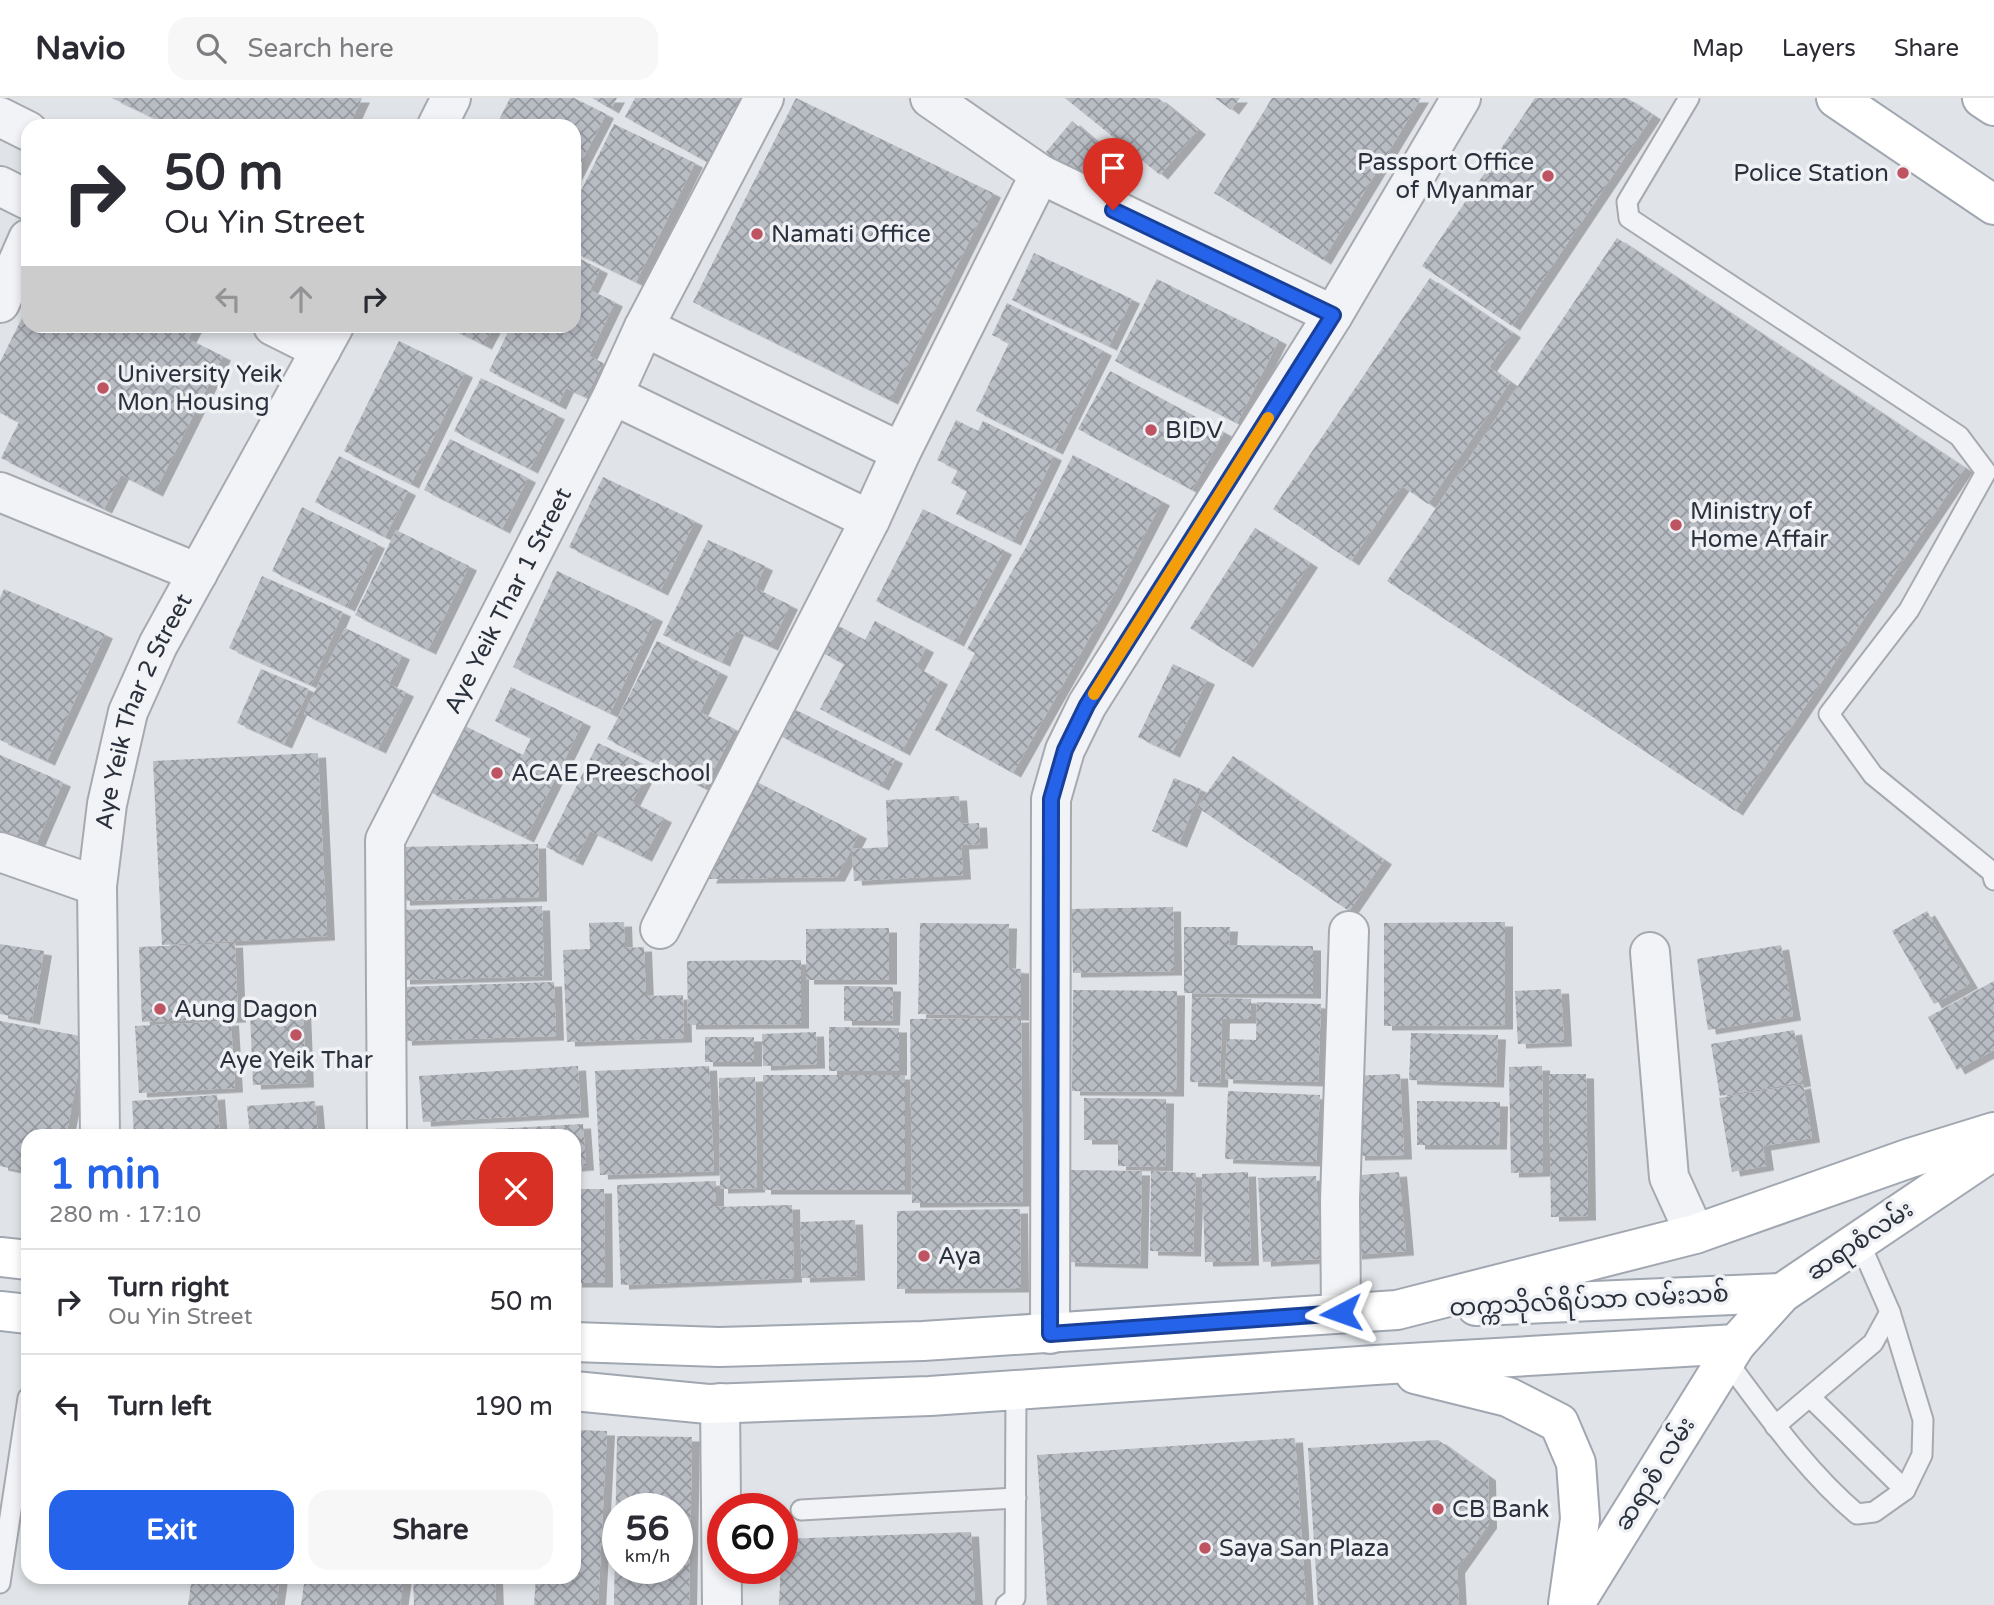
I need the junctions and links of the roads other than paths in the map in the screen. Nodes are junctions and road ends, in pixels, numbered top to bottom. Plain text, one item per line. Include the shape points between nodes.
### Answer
1 (451, 98) edge
2 (764, 98) edge
3 (930, 98) edge
4 (1461, 98) edge
5 (1689, 98) edge
6 (1836, 98) edge
7 (1982, 98) edge
8 (1994, 106) edge
9 (0, 117) edge
10 (440, 119) edge
11 (21, 128) edge
12 (1040, 174) junction
13 (0, 186) edge
14 (21, 196) edge
15 (1994, 205) edge
16 (21, 255) edge
17 (0, 303) edge
18 (1333, 315) junction
19 (644, 327) junction
20 (305, 333) edge
21 (328, 338) edge
22 (613, 395) junction
23 (901, 452) junction
24 (0, 492) edge
25 (870, 520) junction
26 (198, 573) junction
27 (0, 852) edge
28 (1994, 880) edge
29 (97, 886) junction
30 (660, 929) dead end
31 (1349, 931) dead end
32 (1650, 952) dead end
33 (100, 1129) edge
34 (387, 1129) edge
35 (1994, 1132) edge
36 (1994, 1150) edge
37 (1695, 1234) junction
38 (1859, 1241) junction
39 (0, 1257) edge
40 (21, 1259) edge
41 (1782, 1293) junction
42 (1397, 1310) junction
43 (0, 1311) edge
44 (1890, 1312) junction
45 (21, 1313) edge
46 (1341, 1313) junction
47 (1126, 1328) junction
48 (1050, 1334) junction
49 (581, 1342) edge
50 (719, 1348) junction
51 (1731, 1352) junction
52 (1376, 1365) junction
53 (1130, 1383) junction
54 (1016, 1391) junction
55 (581, 1392) edge
56 (1810, 1397) junction
57 (720, 1403) junction
58 (1776, 1426) junction
59 (21, 1444) edge
60 (1905, 1490) junction
61 (1016, 1498) junction
62 (801, 1510) dead end
63 (0, 1583) edge
64 (722, 1605) edge
65 (1006, 1605) edge
66 (1568, 1605) edge
67 (1574, 1605) edge

1 - 10 street
2 - 19 street, Aye Yeik Thar 1 Street
3 - 12 street
4 - 18 street
5 - 28 lane via 1627,202 1629,218 1959,436 1986,472 1909,610 1829,714 1873,775 1992,872
6 - 15 main road
7 - 8 main road
9 - 11 street
12 - 18 street
12 - 23 street
13 - 14 street
16 - 17 street
18 - 48 street via 1087,705 1065,750 1051,799
19 - 22 street, Aye Yeik Thar 1 Street
19 - 23 street
20 - 21 street
21 - 26 street, Aye Yeik Thar 2 Street
22 - 25 street
22 - 34 street, Aye Yeik Thar 1 Street via 385,840
23 - 25 street
24 - 26 street
25 - 30 street
26 - 29 street, Aye Yeik Thar 2 Street via 128,712 107,804
27 - 29 street
29 - 33 street, Aye Yeik Thar 2 Street
31 - 46 street
32 - 37 street via 1668,1177
35 - 37 main road
36 - 38 main road, ဆရာစံလမ်း
37 - 42 main road
38 - 41 main road, ဆရာစံလမ်း
38 - 44 lane
39 - 40 main road
41 - 42 main road, တက္ကသိုလ်ရိပ်သာ လမ်းသစ်
41 - 51 main road, ဆရာစံလမ်း
42 - 46 main road
43 - 45 main road
44 - 56 lane via 1873,1343
44 - 60 lane via 1923,1420 1922,1455
46 - 47 main road
47 - 48 main road
47 - 53 main road
48 - 50 main road
49 - 50 main road
50 - 57 main road
51 - 52 main road
51 - 58 lane
51 - 67 main road, ဆရာစံ လမ်း
52 - 53 main road
52 - 66 main road via 1508,1396 1559,1423 1576,1463 1580,1519
53 - 54 main road
54 - 57 main road
54 - 61 lane
55 - 57 main road
56 - 58 lane
56 - 60 lane
57 - 64 street
58 - 60 lane via 1857,1514 1874,1512
59 - 63 lane
61 - 62 lane
61 - 65 lane via 1015,1598

